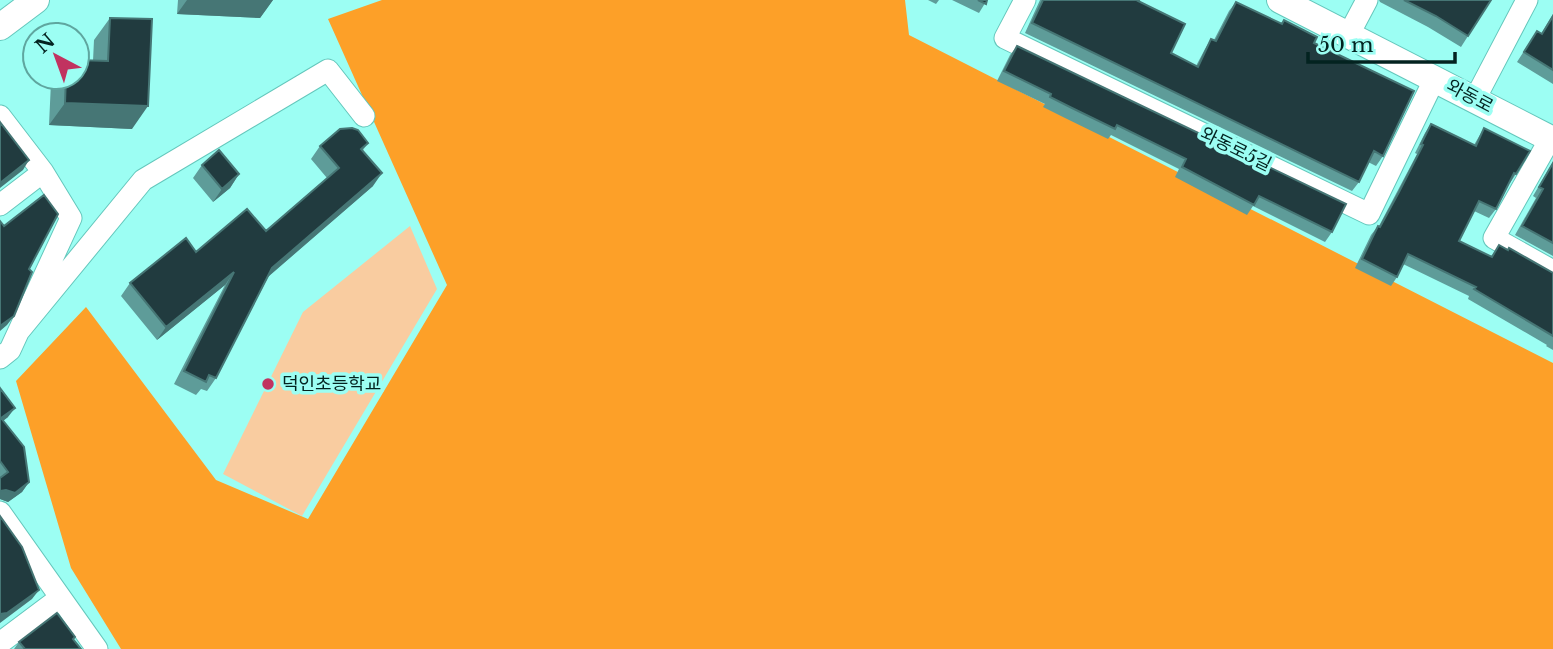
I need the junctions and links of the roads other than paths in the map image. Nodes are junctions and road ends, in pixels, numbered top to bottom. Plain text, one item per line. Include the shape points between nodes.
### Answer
1 (36, 0) edge
2 (1025, 0) edge
3 (1280, 0) edge
4 (1367, 0) edge
5 (1527, 0) edge
6 (0, 27) edge
7 (1349, 34) junction
8 (1435, 78) junction
9 (1475, 99) junction
10 (0, 116) edge
11 (364, 116) dead end
12 (1552, 139) edge
13 (43, 172) junction
14 (0, 205) edge
15 (1553, 271) edge
16 (19, 331) junction
17 (0, 358) edge
18 (0, 512) edge
19 (60, 598) junction
20 (0, 643) edge
21 (97, 649) edge

1 - 6 main road
2 - 8 street, 와동로5길 via 1005,38 1369,214
3 - 7 main road, 와동로
4 - 7 street
5 - 9 street
7 - 8 main road, 와동로
8 - 9 main road, 와동로
9 - 12 main road, 와동로
10 - 13 street
11 - 16 street via 328,70 143,180
12 - 15 street via 1494,238
13 - 14 street
13 - 16 street via 71,218
16 - 17 street
18 - 19 street
19 - 20 street
19 - 21 street

